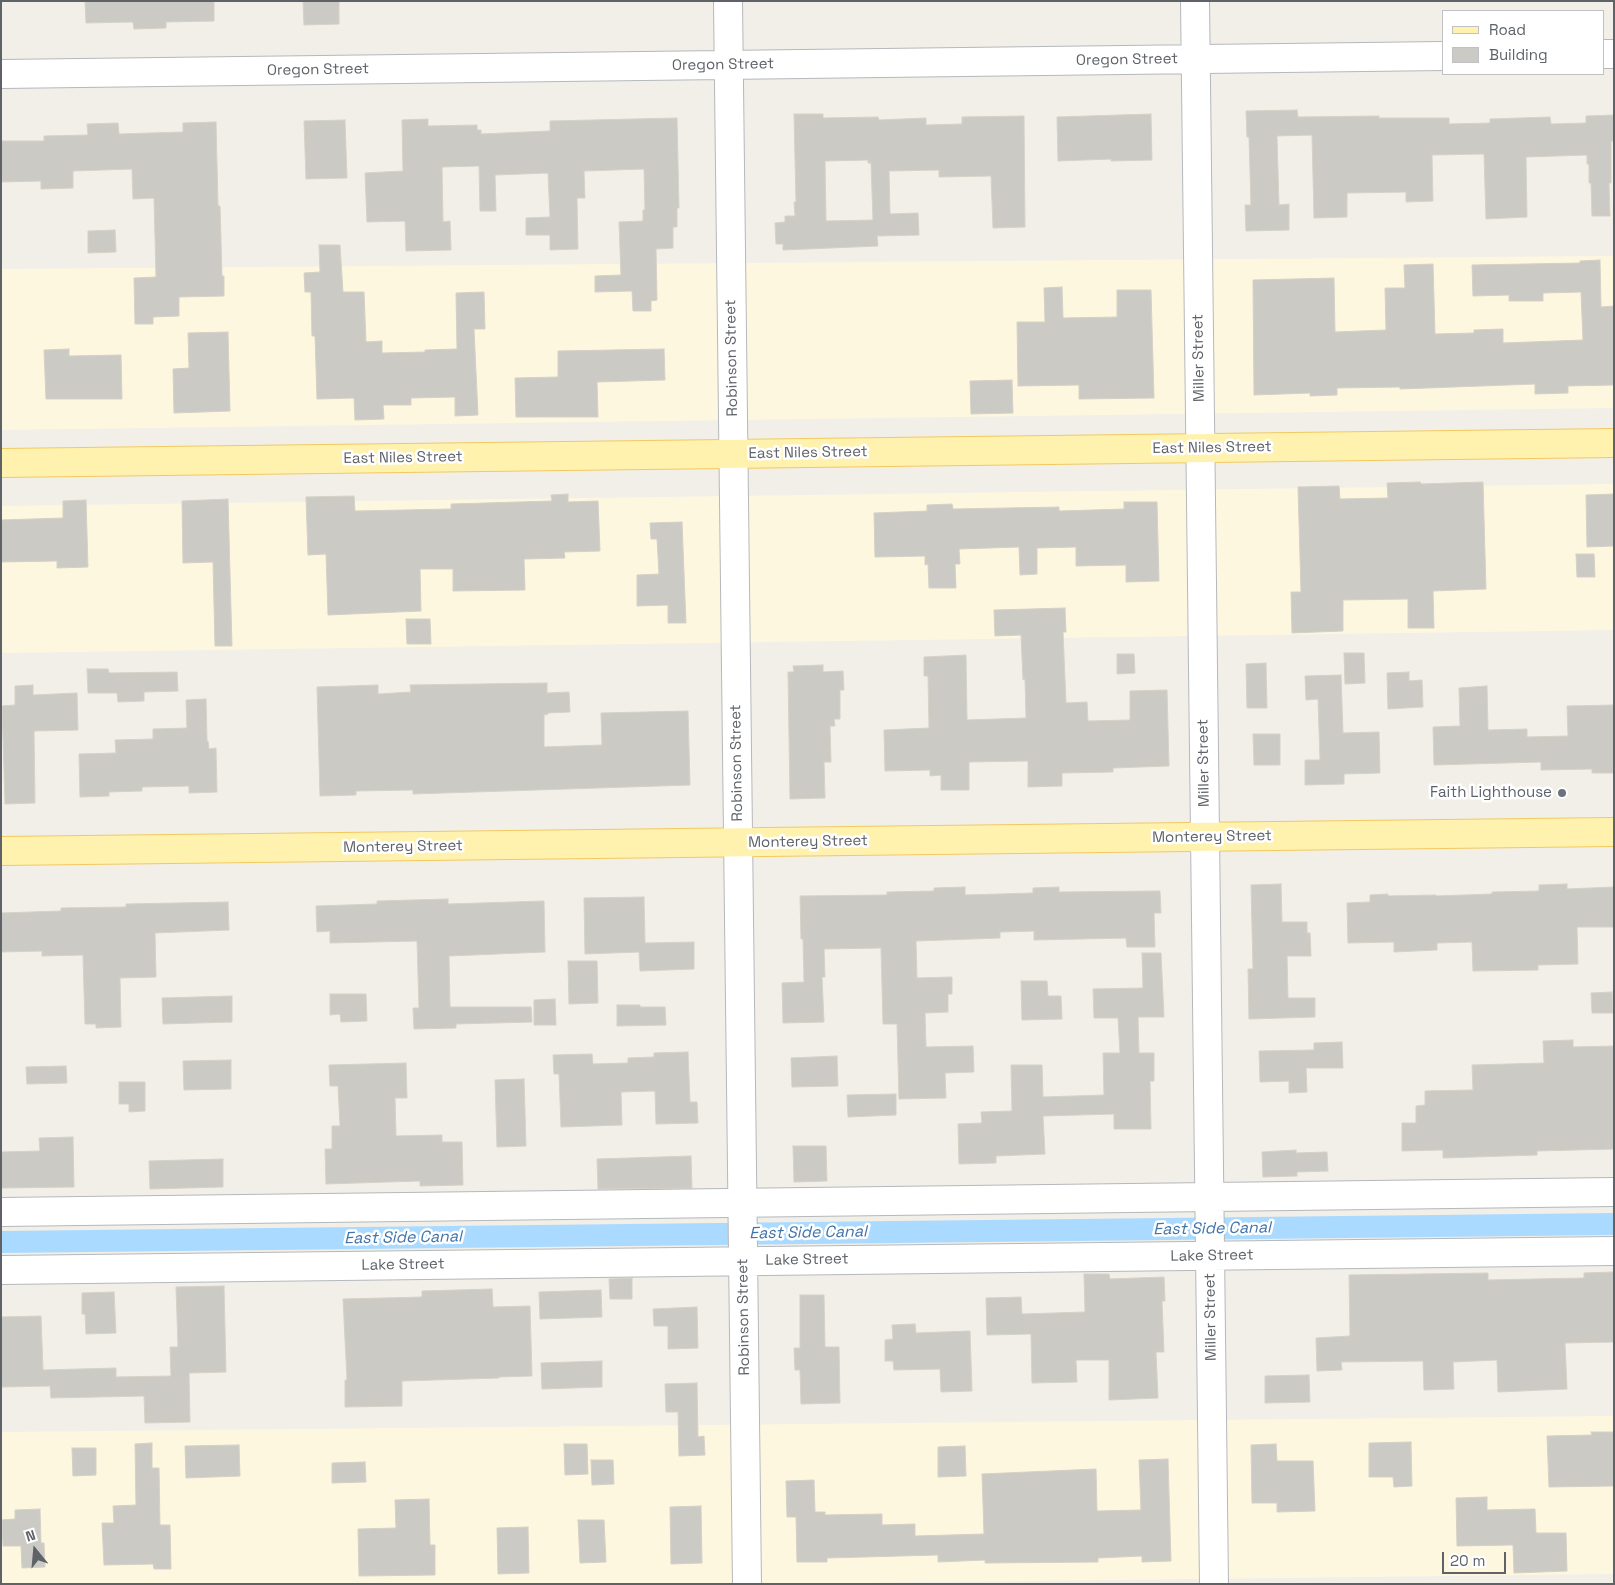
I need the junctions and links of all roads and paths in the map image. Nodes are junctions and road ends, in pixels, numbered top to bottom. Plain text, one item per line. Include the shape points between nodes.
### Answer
1 (728, 1) edge
2 (1195, 1) edge
3 (1442, 56) edge
4 (1196, 59) junction
5 (729, 65) junction
6 (1, 74) edge
7 (1614, 443) edge
8 (1200, 448) junction
9 (734, 454) junction
10 (1, 463) edge
11 (1614, 832) edge
12 (1205, 837) junction
13 (738, 843) junction
14 (1, 851) edge
15 (1614, 1192) edge
16 (1209, 1197) junction
17 (742, 1203) junction
18 (1, 1212) edge
19 (1614, 1251) edge
20 (1210, 1256) junction
21 (743, 1261) junction
22 (1, 1270) edge
23 (747, 1584) edge
24 (1214, 1584) edge

1 - 5 street, Robinson Street
2 - 4 street, Miller Street
3 - 4 street, Oregon Street
4 - 5 street, Oregon Street
4 - 8 street, Miller Street
5 - 6 street, Oregon Street
5 - 9 street, Robinson Street
7 - 8 main road, East Niles Street
8 - 9 main road, East Niles Street
8 - 12 street, Miller Street
9 - 10 main road, East Niles Street
9 - 13 street, Robinson Street
11 - 12 main road, Monterey Street
12 - 13 main road, Monterey Street
12 - 16 street, Miller Street
13 - 14 main road, Monterey Street
13 - 17 street, Robinson Street
15 - 16 street
16 - 17 street
16 - 20 street, Miller Street
17 - 18 street
17 - 21 street, Robinson Street
19 - 20 street, Lake Street
20 - 21 street, Lake Street
20 - 24 street, Miller Street
21 - 22 street, Lake Street
21 - 23 street, Robinson Street

